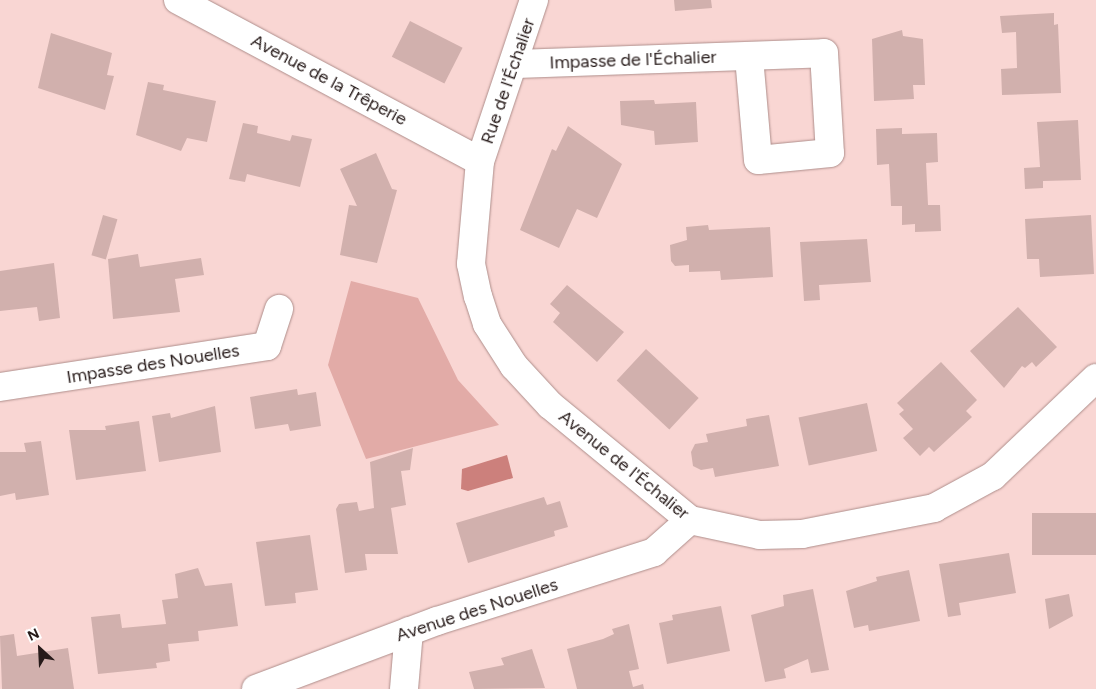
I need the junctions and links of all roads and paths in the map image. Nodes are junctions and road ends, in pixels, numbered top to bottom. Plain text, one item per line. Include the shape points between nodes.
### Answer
1 (178, 0) edge
2 (534, 0) edge
3 (749, 57) junction
4 (516, 64) junction
5 (480, 161) junction
6 (279, 308) dead end
7 (1096, 378) edge
8 (0, 387) edge
9 (690, 520) junction
10 (409, 631) junction
11 (256, 689) edge
12 (404, 689) edge

1 - 5 street, Avenue de la Trêperie
2 - 4 street, Rue de l'Échalier
3 - 3 street, Impasse de l'Échalier via 758,160 830,153 824,53
3 - 4 street, Impasse de l'Échalier
4 - 5 street, Rue de l'Échalier
5 - 9 street, Avenue de l'Échalier via 471,264 487,324 514,366 550,405
6 - 8 street, Impasse des Nouelles via 267,346
7 - 9 street, Avenue de l'Échalier via 993,476 934,508 802,534 760,534
9 - 10 street, Avenue des Nouelles via 654,552
10 - 11 street, Avenue des Nouelles
10 - 12 street

